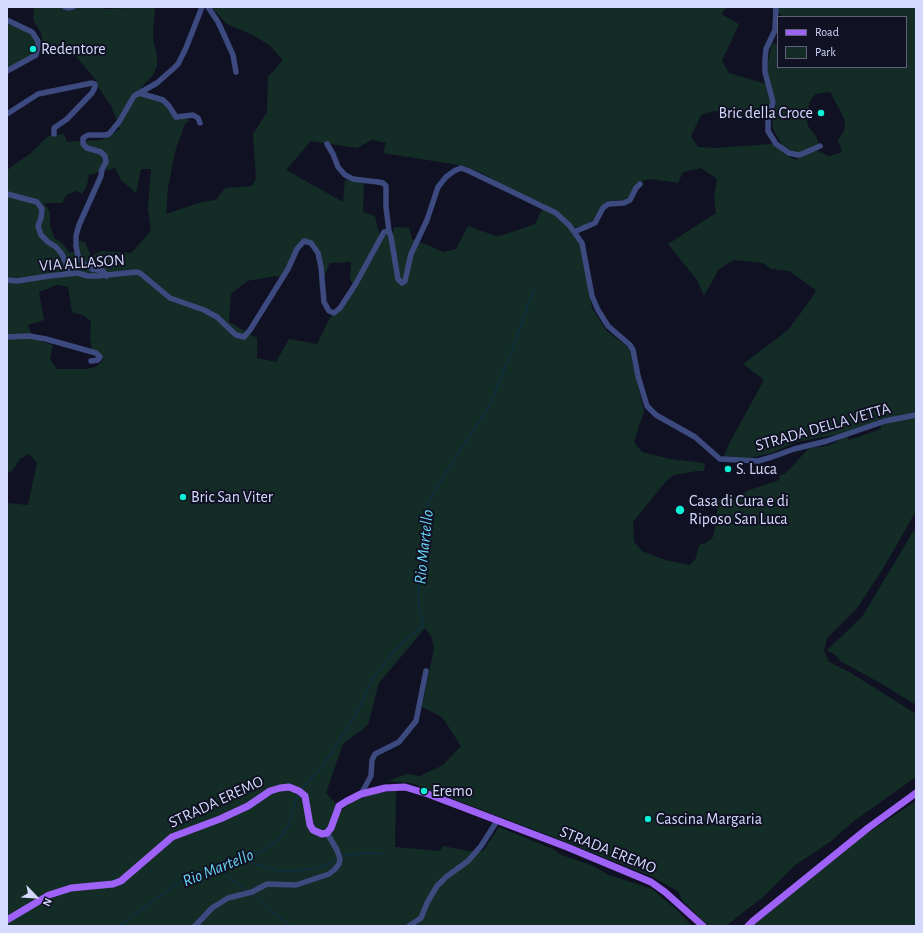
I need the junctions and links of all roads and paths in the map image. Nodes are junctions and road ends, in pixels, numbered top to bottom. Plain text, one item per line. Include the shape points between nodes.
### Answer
1 (65, 7) edge
2 (73, 7) edge
3 (202, 7) edge
4 (208, 7) edge
5 (776, 7) edge
6 (7, 20) edge
7 (7, 71) edge
8 (236, 72) dead end
9 (139, 93) junction
10 (7, 114) edge
11 (200, 124) dead end
12 (54, 134) dead end
13 (327, 144) dead end
14 (820, 146) dead end
15 (640, 184) dead end
16 (7, 194) edge
17 (389, 231) junction
18 (574, 232) junction
19 (68, 274) junction
20 (107, 276) junction
21 (7, 280) edge
22 (7, 337) edge
23 (91, 361) dead end
24 (916, 415) edge
25 (426, 671) dead end
26 (916, 793) edge
27 (361, 794) junction
28 (497, 821) junction
29 (327, 833) junction
30 (7, 920) edge
31 (751, 923) edge
32 (700, 925) edge
33 (195, 926) edge
34 (409, 926) edge
35 (743, 926) edge

1 - 2 street
3 - 9 street via 178,64 157,83
4 - 8 street via 228,43
5 - 14 street via 774,30 764,60 773,102 768,131 776,144 789,153 798,155
6 - 7 street via 32,32 38,46 36,55
9 - 11 street via 163,100 176,117 193,115 198,118
9 - 20 street via 134,96 109,134 88,134 83,138 83,144 87,148 101,152 106,162 79,225 76,246 83,263 92,270 103,271
10 - 12 street via 38,94 95,84 92,93 67,119 54,128
13 - 17 street, STRADA DELLA VETTA via 345,176 383,183 386,186
15 - 18 street via 630,200 608,204 595,223
16 - 19 street via 37,202 42,209 38,226 40,236 62,254
17 - 18 street, STRADA DELLA VETTA via 397,277 402,283 405,282 411,254 427,220 438,187 446,177 461,168 556,213
17 - 20 street, VIA ALLASON via 384,232 355,286 334,313 329,311 324,302 318,253 311,243 304,241 244,337 236,335 217,317 204,310 170,298 140,273
18 - 24 street, STRADA DELLA VETTA via 583,245 595,304 608,326 633,350 647,406 656,415 695,436 720,460 758,461 794,449 827,442 885,421
19 - 20 street, VIA ALLASON
19 - 21 street, VIA ALLASON via 18,281
22 - 23 street via 17,335 46,339 100,356 98,360
25 - 27 street via 416,721 399,742 375,754 371,776
26 - 31 main road via 868,828
27 - 28 main road, STRADA EREMO via 385,788 405,787
27 - 29 main road, STRADA EREMO via 339,806
28 - 32 main road, STRADA EREMO via 650,882 666,892
28 - 34 street via 468,861 437,886 421,918
29 - 30 main road, STRADA EREMO via 318,833 310,825 305,796 289,787 280,788 220,819 172,837 121,881 71,888 49,895
29 - 33 street via 340,859 335,870 296,885 266,884 252,892 228,898 212,908
31 - 35 main road

